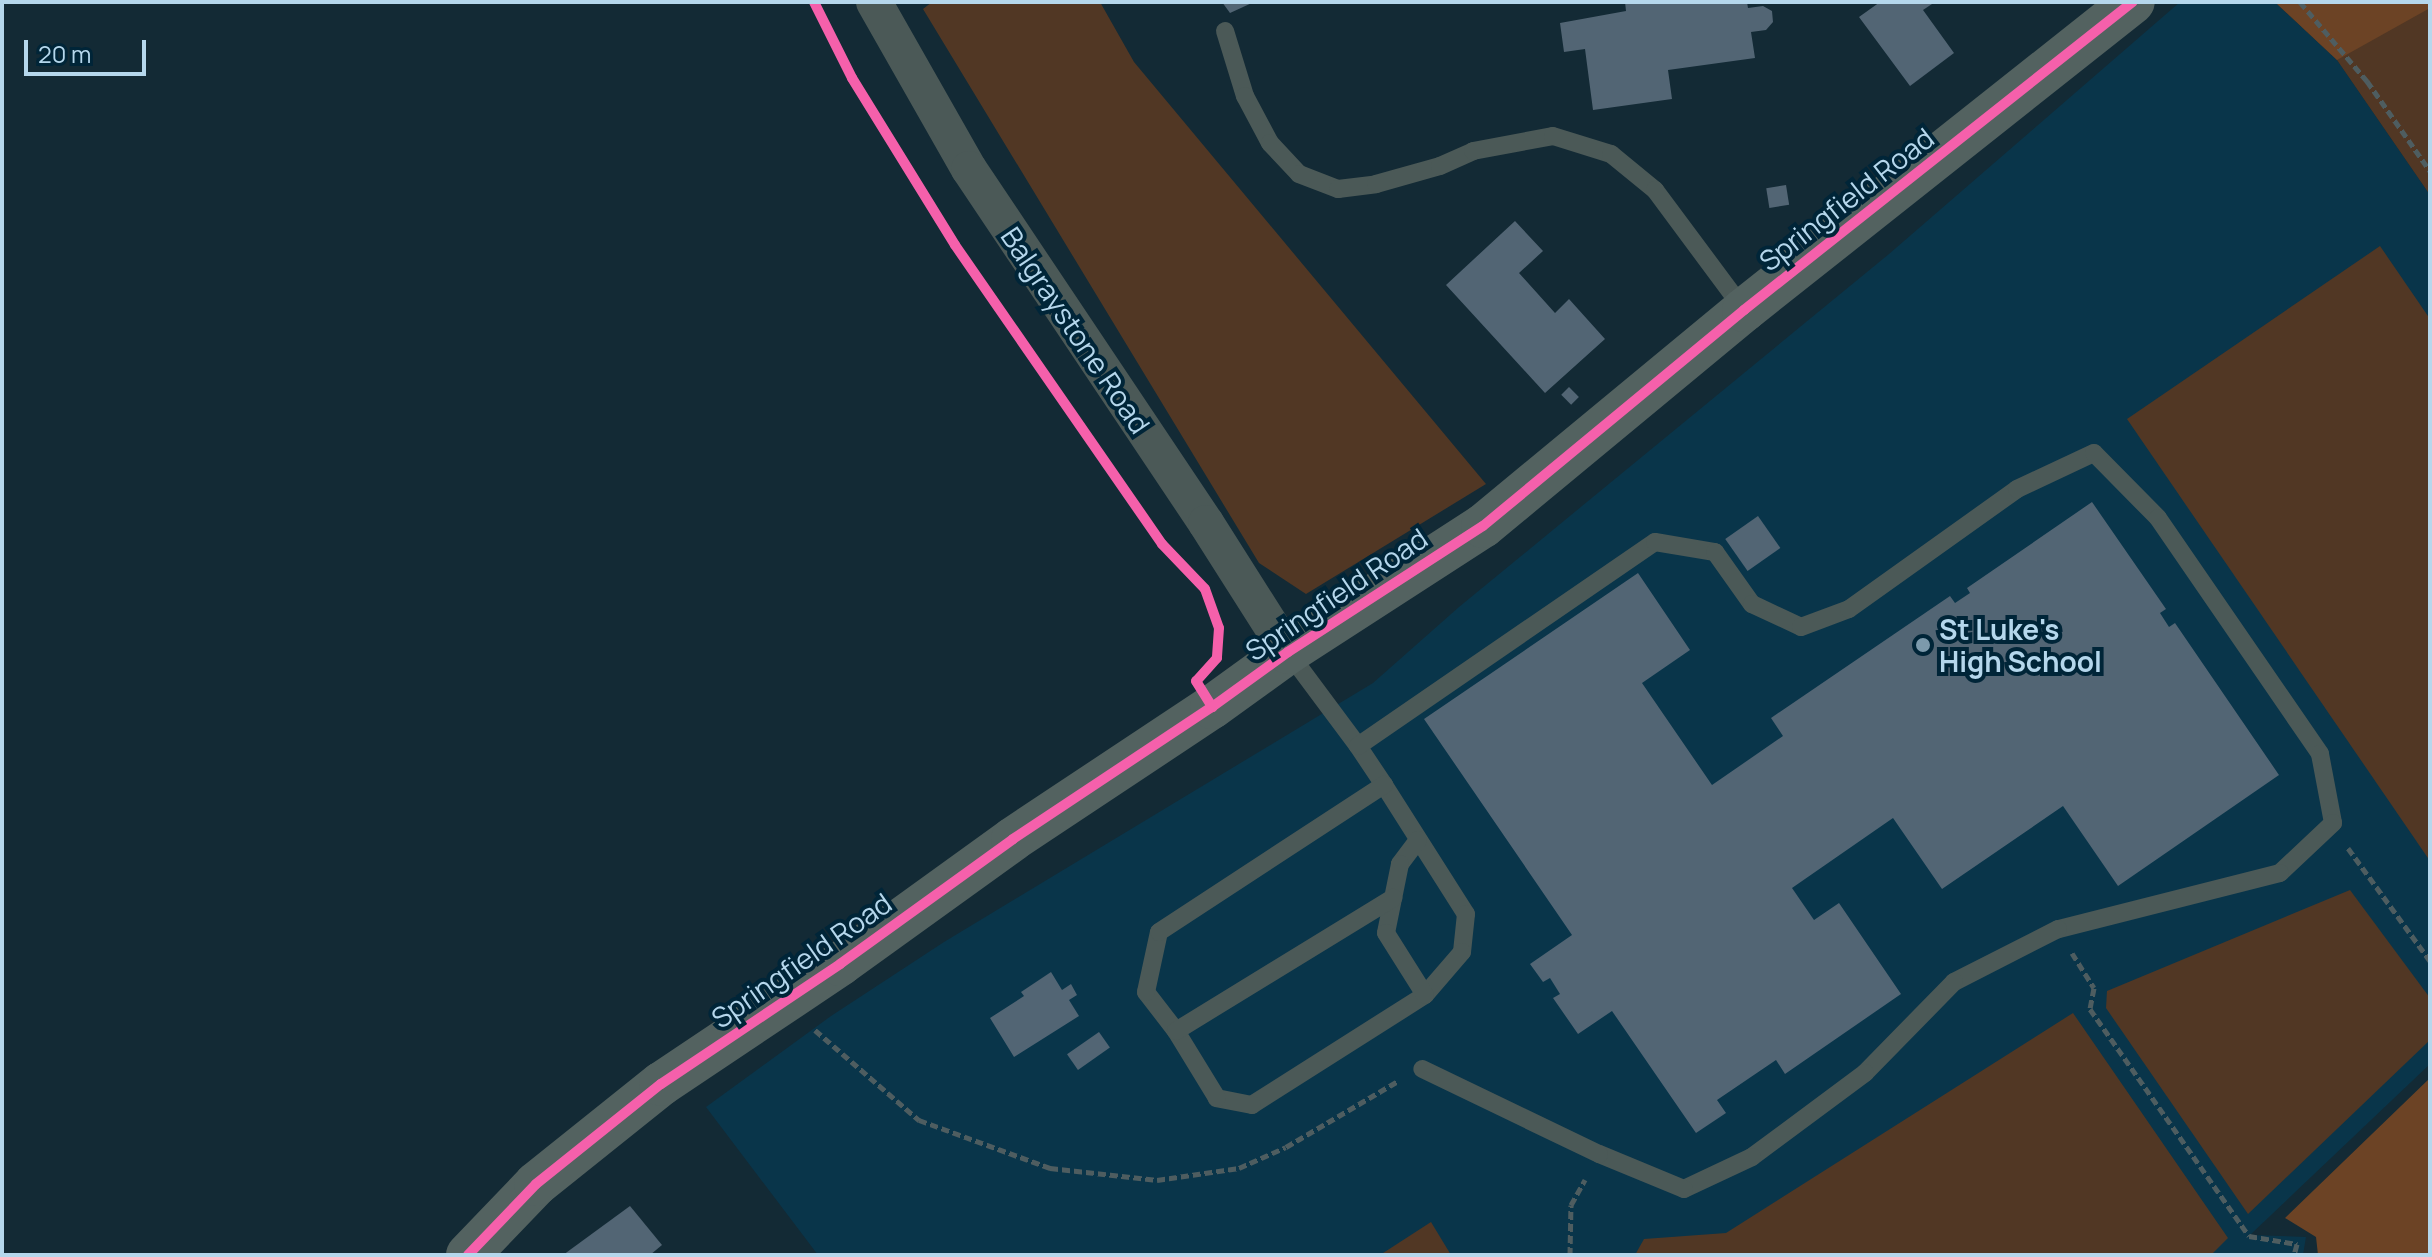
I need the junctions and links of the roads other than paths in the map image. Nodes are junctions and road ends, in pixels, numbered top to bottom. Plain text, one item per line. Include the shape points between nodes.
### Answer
1 (874, 2) edge
2 (2133, 2) edge
3 (1225, 31) dead end
4 (1744, 310) junction
5 (1288, 652) junction
6 (1358, 746) junction
7 (1384, 785) junction
8 (1418, 840) junction
9 (1393, 898) junction
10 (1425, 995) junction
11 (1176, 1031) junction
12 (1422, 1069) road end
13 (468, 1255) edge

1 - 5 street, Balgraystone Road via 969,169
2 - 4 street, Springfield Road
3 - 4 lane via 1245,96 1270,143 1299,174 1338,189 1376,184 1473,151 1553,136 1611,154 1655,190
4 - 5 street, Springfield Road via 1483,526
5 - 6 lane
5 - 13 street, Springfield Road via 661,1084 536,1184
6 - 7 lane
6 - 12 lane via 1655,542 1715,552 1752,604 1801,627 1849,609 2017,489 2094,453 2158,518 2320,754 2333,823 2280,873 2058,929 1954,982 1865,1073 1752,1157 1684,1189
7 - 8 lane
7 - 11 lane via 1159,932 1146,992
8 - 9 lane via 1400,864
8 - 10 lane via 1466,914 1462,952
9 - 10 lane via 1386,933
9 - 11 lane
10 - 11 lane via 1252,1105 1217,1098

